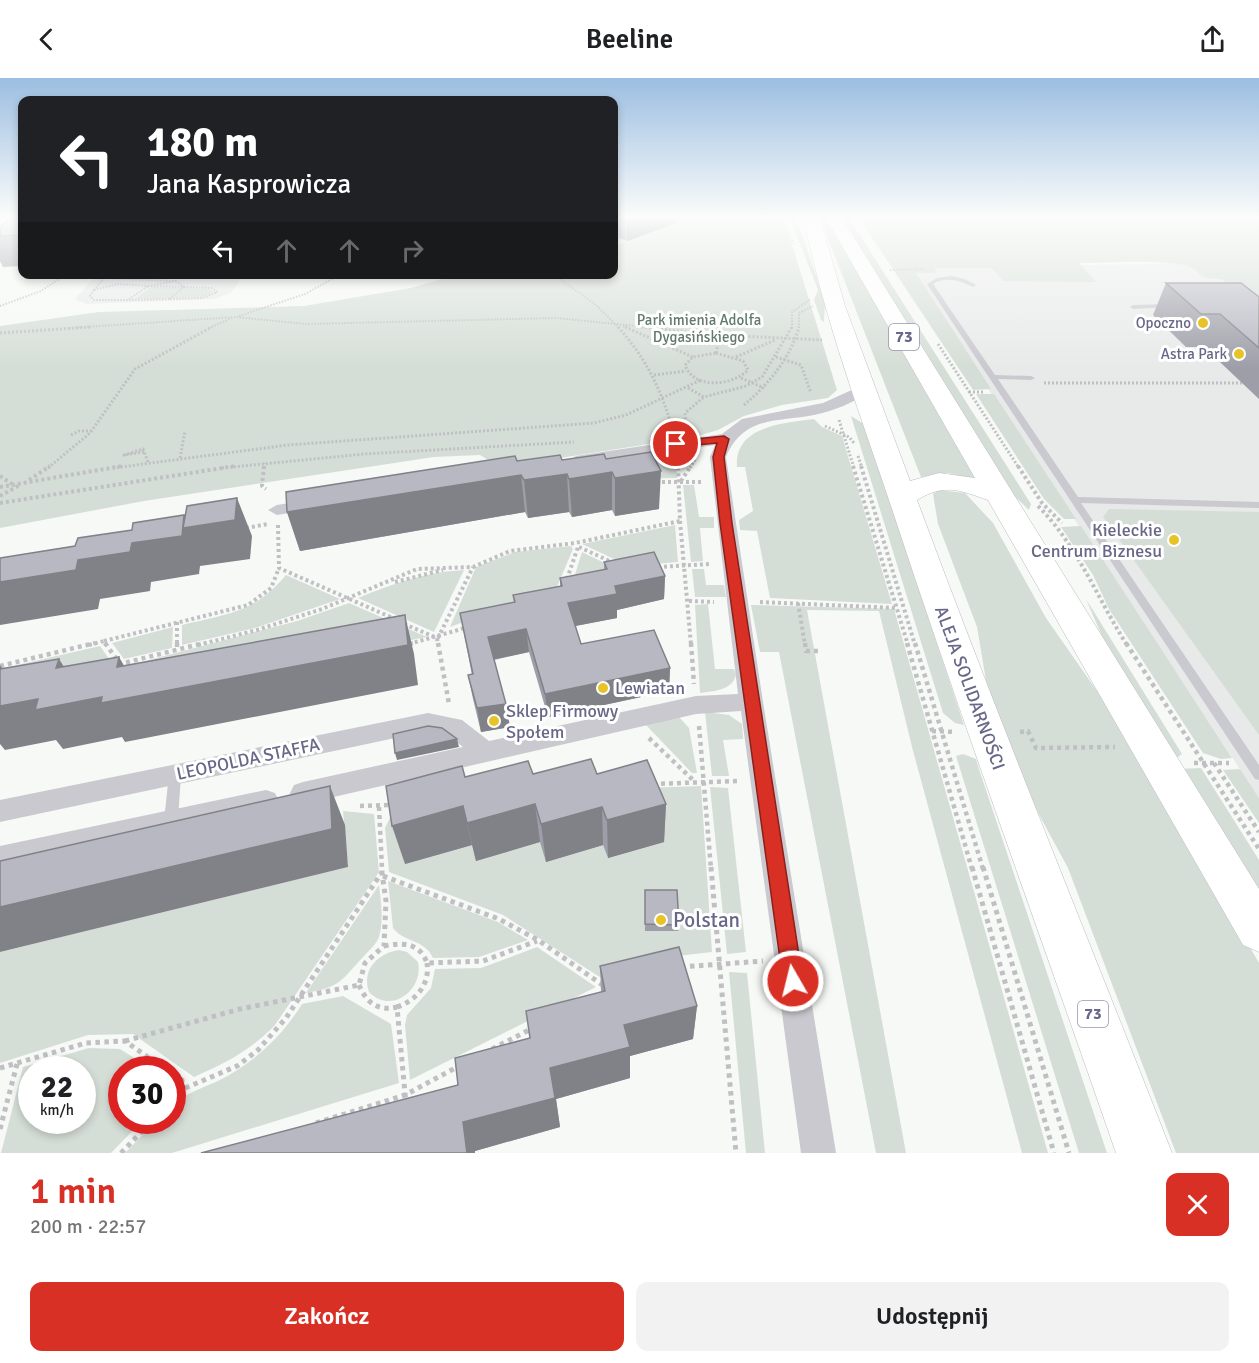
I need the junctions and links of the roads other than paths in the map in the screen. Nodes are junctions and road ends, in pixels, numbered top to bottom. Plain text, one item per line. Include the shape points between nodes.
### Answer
1 (825, 268) edge
2 (864, 268) edge
3 (973, 285) dead end
4 (1176, 306) edge
5 (1133, 307) dead end
6 (992, 377) junction
7 (1032, 378) dead end
8 (865, 389) junction
9 (819, 410) junction
10 (877, 421) junction
11 (724, 439) junction
12 (555, 464) edge
13 (999, 495) junction
14 (903, 497) junction
15 (334, 500) edge
16 (1075, 500) junction
17 (1259, 505) edge
18 (277, 510) dead end
19 (751, 702) junction
20 (486, 753) junction
21 (175, 774) junction
22 (1259, 775) edge
23 (0, 811) edge
24 (171, 822) junction
25 (0, 858) edge
26 (1259, 930) edge
27 (818, 1153) edge
28 (1144, 1153) edge

1 - 8 main road, ALEJA SOLIDARNOŚCI / 73
2 - 13 main road, 73
3 - 6 lane via 939,278 930,284
4 - 5 lane
6 - 7 lane
6 - 16 lane
8 - 9 street
8 - 10 main road, ALEJA SOLIDARNOŚCI / 73
9 - 10 street via 854,413
9 - 11 street via 758,419
10 - 14 main road, ALEJA SOLIDARNOŚCI / 73
11 - 12 street
11 - 19 street via 718,457
13 - 14 main road via 945,479 924,483
13 - 26 main road, 73
14 - 28 main road, ALEJA SOLIDARNOŚCI / 73 via 964,732 1042,876
15 - 18 street
16 - 17 lane
16 - 22 lane
19 - 20 street via 696,705
19 - 27 street
20 - 21 street, LEOPOLDA STAFFA via 445,721 428,722
20 - 24 street
21 - 23 street, LEOPOLDA STAFFA
21 - 24 lane
24 - 25 street

